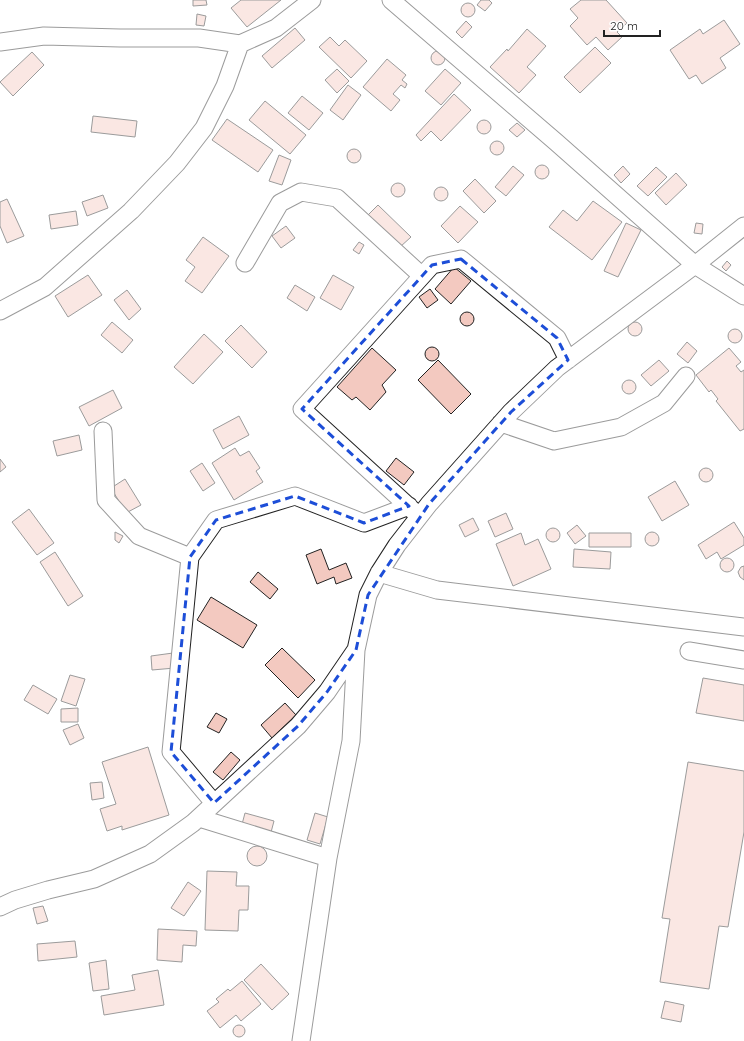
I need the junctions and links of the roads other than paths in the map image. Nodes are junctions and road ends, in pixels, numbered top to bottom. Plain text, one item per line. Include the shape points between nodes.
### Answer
1 (312, 0) edge
2 (391, 0) edge
3 (0, 42) edge
4 (240, 44) junction
5 (744, 226) edge
6 (245, 263) dead end
7 (695, 265) junction
8 (422, 276) junction
9 (744, 296) edge
10 (0, 312) edge
11 (568, 360) junction
12 (686, 376) dead end
13 (500, 423) junction
14 (103, 431) dead end
15 (414, 511) junction
16 (190, 557) junction
17 (379, 573) junction
18 (744, 627) edge
19 (356, 650) junction
20 (689, 651) dead end
21 (744, 660) edge
22 (214, 803) junction
23 (199, 818) junction
24 (328, 858) junction
25 (0, 906) edge
26 (301, 1041) edge

1 - 4 street via 276,28
2 - 7 street
3 - 4 street via 44,36 199,38
4 - 10 street via 225,86 204,128 177,163 131,211 45,287
5 - 7 street
6 - 8 street via 280,203 301,192 337,198
7 - 9 street
7 - 11 street
8 - 11 street via 432,264 461,259 557,338
8 - 15 street via 302,409
11 - 13 street
12 - 13 street via 664,403 621,427 554,441
13 - 15 street
14 - 16 street via 106,500 139,536
15 - 16 street via 364,523 295,496 216,520
15 - 17 street
16 - 22 street via 171,752
17 - 18 street via 437,590
17 - 19 street via 368,595
19 - 22 street via 327,692 298,726
19 - 24 street via 351,741
20 - 21 street
22 - 23 street
23 - 24 street
23 - 25 street via 150,854 94,879 48,890
24 - 26 street

